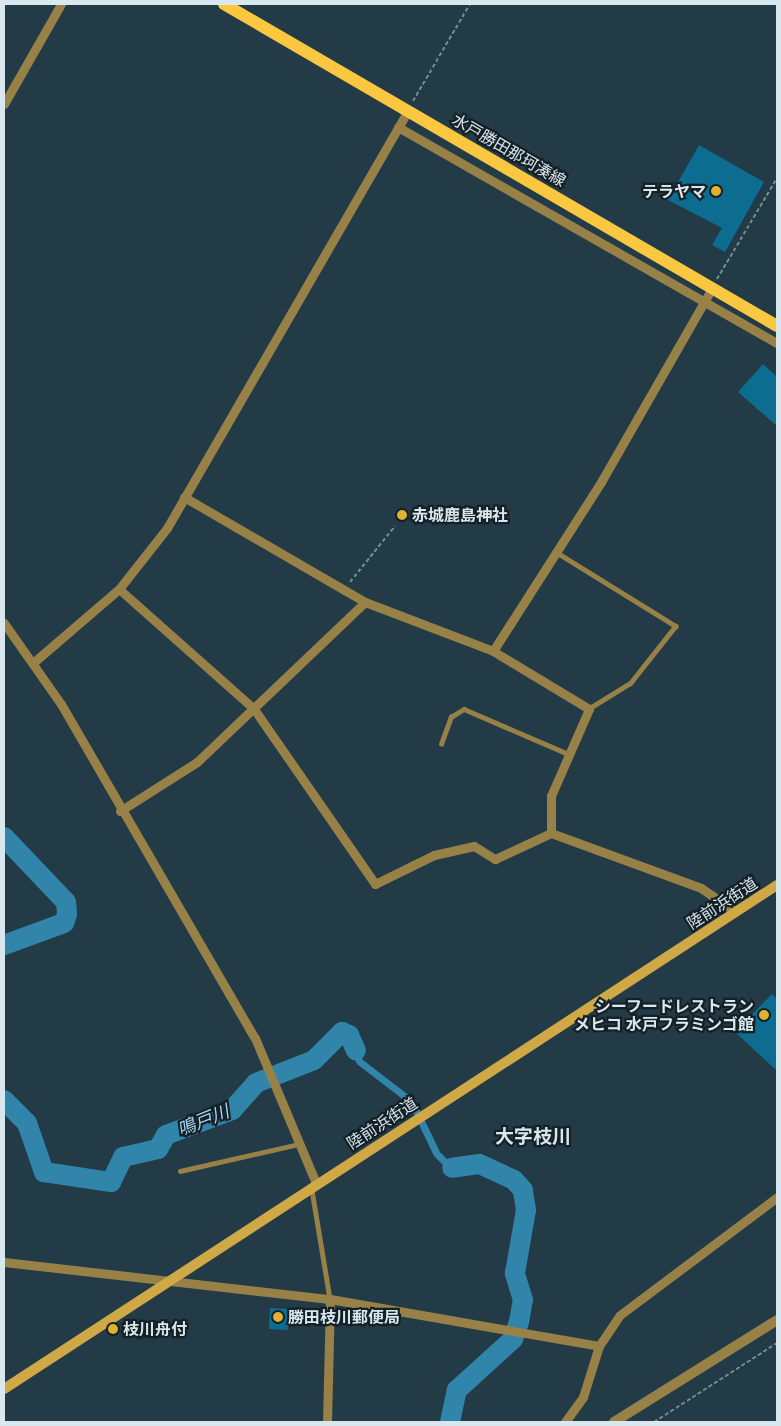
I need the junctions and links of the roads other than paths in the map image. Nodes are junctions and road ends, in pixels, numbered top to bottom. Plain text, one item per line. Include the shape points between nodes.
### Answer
1 (61, 4) edge
2 (224, 4) edge
3 (4, 104) edge
4 (408, 110) junction
5 (398, 127) junction
6 (712, 288) junction
7 (705, 303) junction
8 (777, 326) edge
9 (777, 343) edge
10 (184, 496) junction
11 (556, 552) junction
12 (119, 589) junction
13 (365, 602) junction
14 (4, 623) edge
15 (493, 651) junction
16 (34, 662) junction
17 (254, 709) junction
18 (589, 709) junction
19 (441, 744) dead end
20 (566, 753) junction
21 (120, 811) junction
22 (550, 833) junction
23 (777, 885) edge
24 (736, 912) junction
25 (300, 1144) junction
26 (180, 1170) dead end
27 (314, 1185) junction
28 (777, 1197) edge
29 (4, 1262) edge
30 (170, 1279) junction
31 (330, 1299) junction
32 (777, 1320) edge
33 (600, 1346) junction
34 (4, 1389) edge
35 (327, 1422) edge
36 (565, 1422) edge
37 (614, 1422) edge

1 - 3 street
2 - 4 main road, 水戸勝田那珂湊線
4 - 5 street
4 - 6 main road, 水戸勝田那珂湊線
5 - 7 street
5 - 10 street
6 - 7 street
6 - 8 main road, 水戸勝田那珂湊線
7 - 9 street
7 - 11 street
10 - 12 street via 149,554
10 - 13 street
11 - 15 street
11 - 18 lane via 676,626 631,683
12 - 16 street
12 - 17 street
13 - 15 street
13 - 17 street
14 - 16 street
15 - 18 street
16 - 21 street
17 - 21 street via 200,754 197,762
17 - 22 street via 375,884 434,855 474,846 495,859
18 - 20 street
19 - 20 lane via 451,717 464,709
20 - 22 street via 550,796
21 - 25 street via 223,981 273,1078
22 - 24 street via 700,888
23 - 24 main road, 陸前浜街道
24 - 27 main road, 陸前浜街道
25 - 26 lane
25 - 27 street
27 - 30 main road, 陸前浜街道
27 - 31 lane
28 - 33 street via 620,1315
29 - 30 street
30 - 31 street
30 - 34 main road, 陸前浜街道
31 - 33 street
31 - 35 street
32 - 37 street
33 - 36 street via 586,1390

